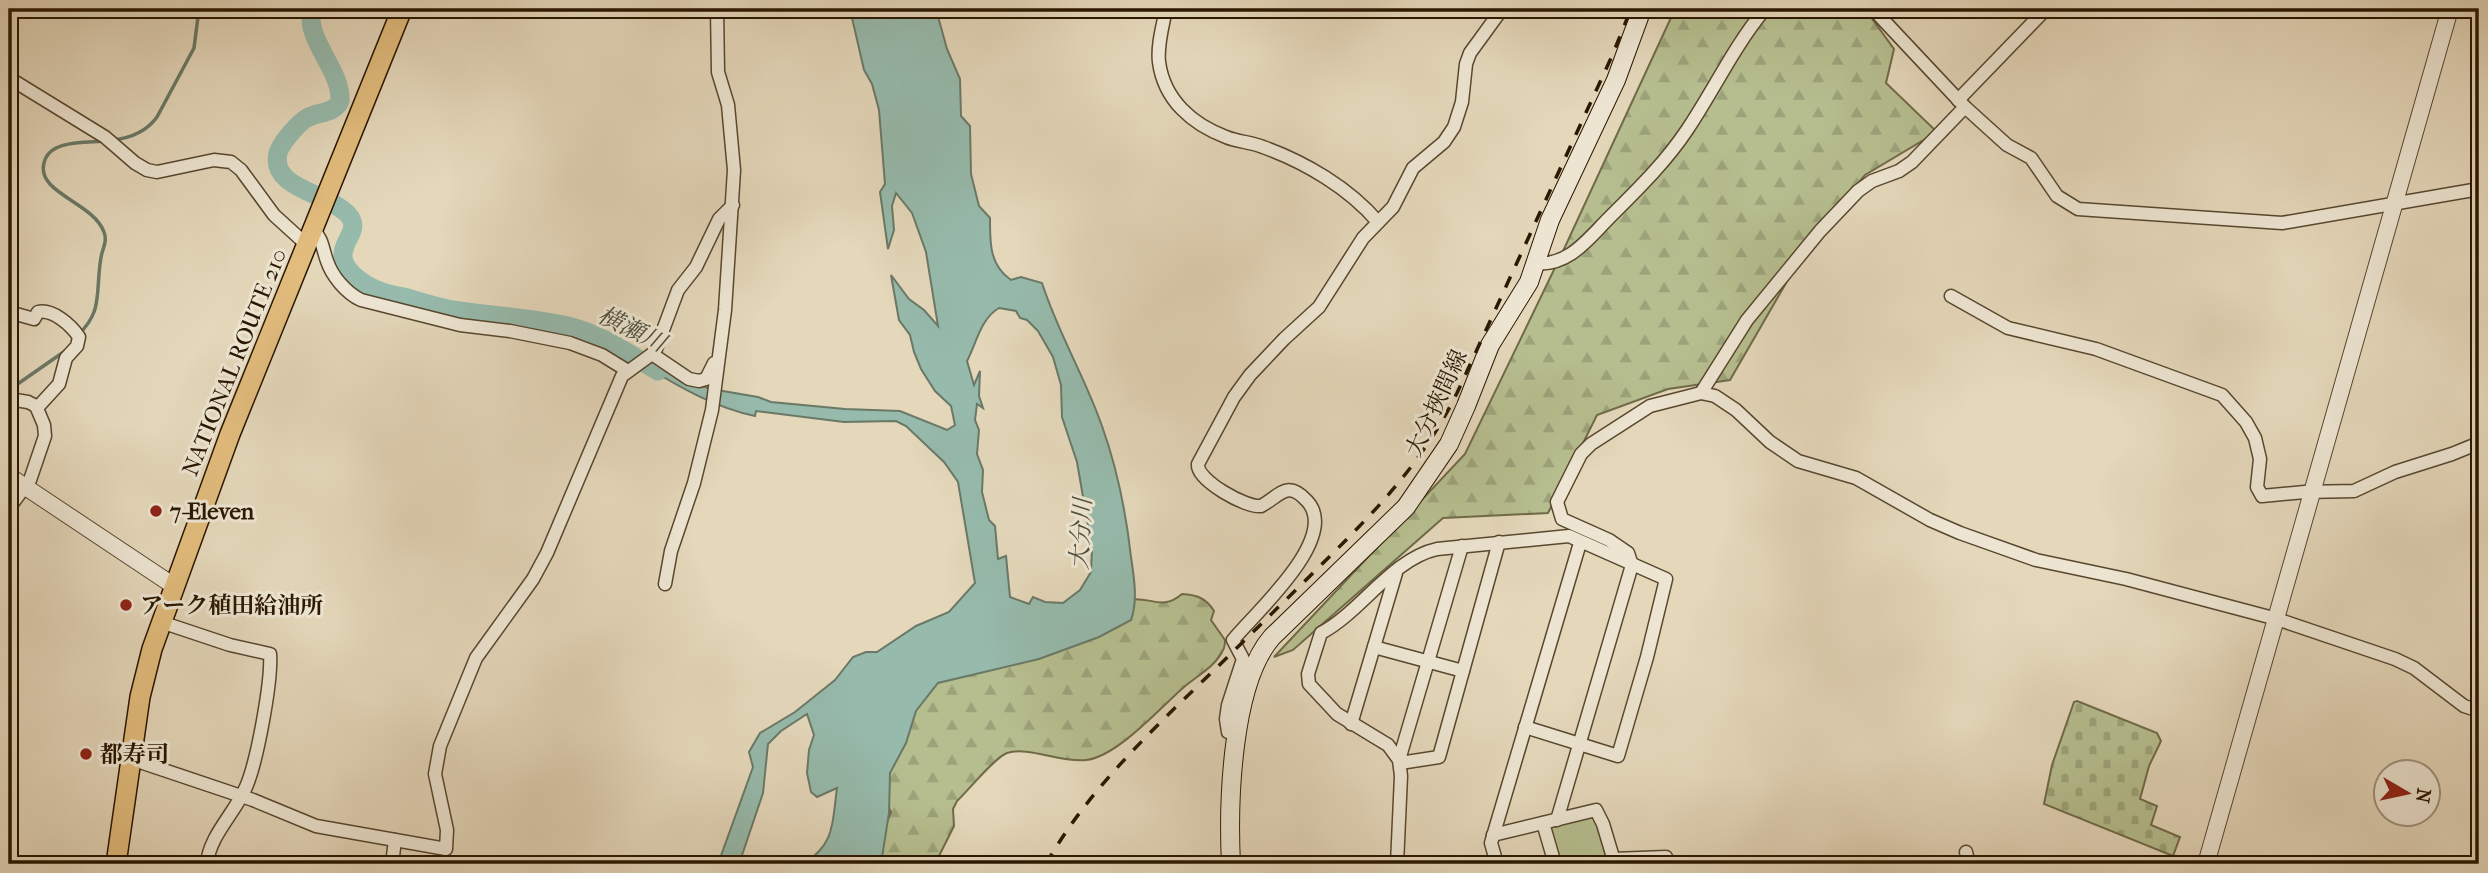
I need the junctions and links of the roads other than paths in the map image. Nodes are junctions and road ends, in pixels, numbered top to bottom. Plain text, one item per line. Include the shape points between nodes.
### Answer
1 (402, 9) edge
2 (717, 9) edge
3 (1166, 9) edge
4 (1502, 9) edge
5 (1642, 9) edge
6 (1765, 9) edge
7 (1873, 9) edge
8 (2046, 9) edge
9 (2450, 9) edge
10 (9, 78) edge
11 (1961, 104) junction
12 (2479, 189) edge
13 (2395, 204) junction
14 (733, 205) junction
15 (1378, 222) junction
16 (313, 230) junction
17 (1535, 263) junction
18 (1951, 296) dead end
19 (9, 312) edge
20 (722, 346) junction
21 (652, 354) junction
22 (628, 371) junction
23 (1701, 393) junction
24 (9, 399) edge
25 (37, 408) junction
26 (2479, 443) edge
27 (9, 476) edge
28 (26, 488) junction
29 (2313, 492) junction
30 (9, 508) edge
31 (1499, 542) junction
32 (1580, 542) junction
33 (1462, 546) junction
34 (1632, 565) junction
35 (1396, 571) junction
36 (665, 584) dead end
37 (174, 586) junction
38 (2277, 619) junction
39 (170, 625) dead end
40 (1374, 647) junction
41 (1428, 662) junction
42 (1463, 671) junction
43 (2479, 711) edge
44 (1351, 724) junction
45 (1525, 727) junction
46 (1237, 736) junction
47 (1579, 744) junction
48 (131, 759) junction
49 (1399, 761) junction
50 (240, 796) junction
51 (1557, 820) junction
52 (1543, 823) junction
53 (1493, 835) junction
54 (395, 840) junction
55 (1666, 857) dead end
56 (1614, 862) edge
57 (116, 864) edge
58 (207, 864) edge
59 (392, 864) edge
60 (1231, 864) edge
61 (1397, 864) edge
62 (1497, 864) edge
63 (1555, 864) edge
64 (2206, 864) edge

1 - 16 highway, NATIONAL ROUTE 210
2 - 14 street via 718,72 728,104 734,155
3 - 15 street via 1159,60 1169,96 1208,128 1264,147 1324,177 1355,198
4 - 15 street via 1468,59 1464,95 1449,135 1416,164 1393,207
5 - 17 main road, 大分挾間線 via 1616,80 1550,220
6 - 17 street via 1688,128 1648,179 1574,252 1553,263
7 - 11 street
8 - 11 street
9 - 13 street
10 - 16 street via 105,137 147,170 214,160 231,162 274,215
11 - 13 street via 2007,145 2031,158 2057,196 2078,209 2282,223
11 - 23 street via 1912,162 1858,191 1820,231 1747,320
12 - 13 street
13 - 29 street
14 - 20 street
14 - 21 street via 719,219 696,267 678,290
15 - 46 street via 1319,307 1245,381 1198,464 1202,477 1248,505 1261,506 1292,490 1308,502 1316,517 1304,557 1233,640 1243,657 1226,719 1228,732
16 - 22 street via 322,239 334,274 361,300 460,325 563,341
16 - 37 highway, NATIONAL ROUTE 210
17 - 46 main road, 大分挾間線 via 1523,295 1484,358 1449,444 1417,493 1264,648 1250,677
18 - 29 street via 2008,328 2096,349 2217,392 2255,438 2259,494
19 - 25 street via 34,319 38,312 47,312 79,337 65,361 62,380
20 - 21 street via 707,377 699,381
20 - 36 street via 701,457
21 - 22 street
22 - 54 street via 548,553 476,658 440,746 435,774 447,830 446,848
23 - 34 street via 1650,406 1591,444 1581,454 1557,502 1562,519 1619,547 1628,553
23 - 38 street via 1736,410 1798,461 1856,478 1960,533 2036,560
24 - 25 street
25 - 28 street via 45,432
26 - 29 street via 2354,491
27 - 28 street
28 - 30 street
28 - 37 street
29 - 38 street
31 - 32 street via 1566,536
31 - 33 street
31 - 42 street
32 - 34 street
32 - 45 street
33 - 35 street via 1426,552
33 - 41 street
34 - 47 street
34 - 47 street via 1666,579 1622,743 1618,756
35 - 40 street
35 - 44 street via 1335,626 1321,633 1308,674 1312,688
37 - 48 highway, NATIONAL ROUTE 210 via 145,670
38 - 43 street via 2395,659 2464,706
38 - 64 street
39 - 50 street via 270,654 256,753
40 - 41 street
40 - 44 street
41 - 42 street
41 - 49 street
42 - 49 street via 1439,757
44 - 49 street via 1388,745
45 - 47 street
45 - 53 street
46 - 60 main road, 大分挾間線
47 - 51 street
48 - 50 street
48 - 57 highway, NATIONAL ROUTE 210
49 - 61 street
50 - 54 street via 316,826
50 - 58 street
51 - 52 street
51 - 56 street via 1596,810
52 - 53 street
52 - 63 street
53 - 62 street
54 - 59 street
55 - 56 street

